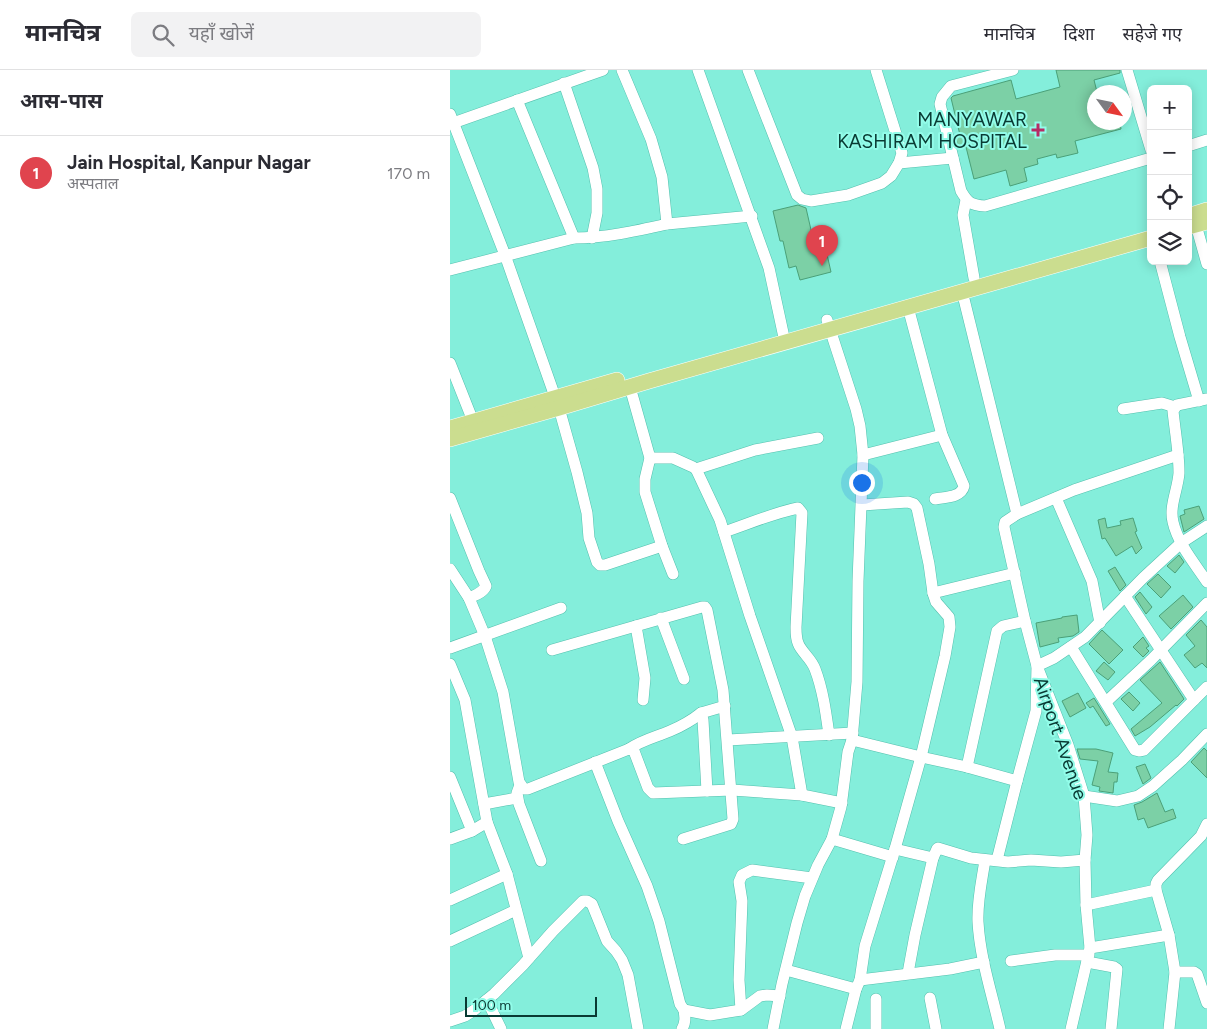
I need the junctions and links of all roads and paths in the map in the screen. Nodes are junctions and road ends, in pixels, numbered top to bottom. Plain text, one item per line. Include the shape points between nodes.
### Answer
1 (601, 70) edge
2 (622, 70) edge
3 (698, 70) edge
4 (748, 70) edge
5 (876, 70) edge
6 (1013, 70) edge
7 (1127, 70) edge
8 (564, 83) junction
9 (517, 100) junction
10 (451, 120) edge
11 (1147, 137) edge
12 (1207, 140) edge
13 (1192, 145) edge
14 (953, 158) junction
15 (1147, 159) edge
16 (899, 163) junction
17 (966, 200) junction
18 (1207, 210) edge
19 (752, 216) junction
20 (1195, 223) edge
21 (667, 224) junction
22 (1147, 229) edge
23 (574, 238) junction
24 (592, 238) junction
25 (1147, 239) edge
26 (505, 255) junction
27 (1207, 264) edge
28 (1161, 265) edge
29 (450, 270) edge
30 (974, 278) junction
31 (962, 292) junction
32 (908, 307) junction
33 (828, 325) junction
34 (784, 337) junction
35 (450, 363) edge
36 (630, 386) junction
37 (1203, 400) edge
38 (557, 403) junction
39 (1174, 407) junction
40 (1123, 409) dead end
41 (473, 422) junction
42 (450, 428) edge
43 (942, 435) junction
44 (818, 438) dead end
45 (450, 439) edge
46 (863, 455) junction
47 (1178, 455) junction
48 (650, 458) junction
49 (696, 469) junction
50 (450, 498) edge
51 (1056, 498) junction
52 (935, 500) dead end
53 (862, 505) junction
54 (1017, 514) junction
55 (1207, 526) edge
56 (724, 532) junction
57 (1181, 543) junction
58 (662, 546) junction
59 (450, 569) edge
60 (1015, 573) junction
61 (674, 574) dead end
62 (1207, 582) edge
63 (933, 593) junction
64 (1125, 596) junction
65 (469, 598) junction
66 (1207, 603) edge
67 (561, 608) dead end
68 (661, 618) junction
69 (1025, 621) junction
70 (1100, 623) junction
71 (636, 626) junction
72 (485, 636) junction
73 (1071, 647) junction
74 (450, 648) edge
75 (552, 650) dead end
76 (1161, 650) junction
77 (450, 664) edge
78 (1037, 666) junction
79 (684, 679) dead end
80 (1207, 687) edge
81 (643, 700) dead end
82 (1194, 700) junction
83 (1106, 702) junction
84 (725, 706) junction
85 (701, 713) junction
86 (1207, 734) edge
87 (829, 735) junction
88 (852, 736) junction
89 (792, 737) junction
90 (728, 740) junction
91 (629, 749) junction
92 (921, 758) junction
93 (595, 762) junction
94 (967, 766) junction
95 (450, 777) edge
96 (1017, 781) junction
97 (520, 785) junction
98 (732, 790) junction
99 (706, 791) junction
100 (802, 796) junction
101 (1084, 796) junction
102 (517, 798) junction
103 (842, 803) junction
104 (484, 804) junction
105 (487, 822) junction
106 (1207, 824) edge
107 (472, 831) junction
108 (683, 838) dead end
109 (450, 839) edge
110 (832, 839) junction
111 (894, 853) junction
112 (933, 858) junction
113 (984, 860) junction
114 (997, 860) junction
115 (1085, 860) junction
116 (541, 861) dead end
117 (506, 874) junction
118 (812, 878) junction
119 (1156, 890) junction
120 (450, 900) edge
121 (1086, 905) junction
122 (516, 910) junction
123 (1169, 935) junction
124 (450, 941) edge
125 (1089, 955) junction
126 (529, 958) junction
127 (1011, 961) dead end
128 (984, 962) junction
129 (786, 970) junction
130 (1174, 972) junction
131 (908, 973) junction
132 (858, 984) junction
133 (780, 996) junction
134 (930, 998) dead end
135 (876, 999) dead end
136 (488, 1000) junction
137 (1207, 1003) edge
138 (684, 1010) junction
139 (742, 1010) junction
140 (450, 1021) edge
141 (501, 1029) edge
142 (638, 1029) edge
143 (682, 1029) edge
144 (773, 1029) edge
145 (846, 1029) edge
146 (876, 1029) edge
147 (936, 1029) edge
148 (1000, 1029) edge
149 (1071, 1029) edge
150 (1111, 1029) edge
151 (1169, 1029) edge

1 - 8 street
2 - 21 street via 651,139 662,177
3 - 19 street
4 - 16 street via 797,195 802,199 848,195 882,183 892,176
5 - 16 street via 902,153
6 - 14 street via 951,86 945,92 940,104
7 - 11 street
8 - 9 street
8 - 24 street via 597,189
9 - 10 street
9 - 23 street
10 - 26 street
12 - 13 street
14 - 16 street
14 - 17 street
15 - 17 street via 985,206 974,206
17 - 30 street via 963,215
18 - 20 main road
19 - 21 street
19 - 34 street via 769,268
20 - 27 street
21 - 24 street
22 - 30 main road
23 - 24 street
23 - 26 street
25 - 31 main road
26 - 29 street
26 - 38 street
28 - 37 street via 1180,337
30 - 33 main road
31 - 32 main road
31 - 54 street
32 - 33 main road
32 - 43 street
33 - 34 main road
33 - 46 street via 856,409
34 - 36 main road
34 - 38 main road
35 - 41 street
36 - 38 main road
36 - 48 street
37 - 39 street
38 - 41 main road
38 - 45 main road
38 - 58 street via 578,472 589,538 597,562 600,566 605,565
39 - 40 street via 1162,403
39 - 47 street
41 - 42 main road
43 - 46 street
43 - 52 street via 964,486 958,495
44 - 49 street via 755,450
46 - 53 street
47 - 51 street
47 - 57 street via 1179,475 1172,515
48 - 49 street via 673,458
48 - 58 street via 645,492
49 - 56 street
50 - 65 street via 486,586
51 - 54 street
51 - 70 street via 1092,581
53 - 63 street via 914,504
53 - 88 street via 857,682
54 - 60 street via 1005,522 1004,527
55 - 57 street, Airport Avenue
56 - 87 street via 793,509 798,508 802,513 796,627 801,649 815,668
56 - 89 street
57 - 62 street
57 - 64 street, Airport Avenue
58 - 61 street
59 - 65 street
60 - 63 street
60 - 69 street
63 - 92 street via 949,617 950,627
64 - 70 street, Airport Avenue
64 - 76 street
65 - 72 street
66 - 76 street
67 - 72 street
68 - 71 street
68 - 79 street
68 - 84 street via 702,607 708,610
69 - 78 street
69 - 94 street via 1003,626 997,631
70 - 73 street, Airport Avenue
71 - 75 street
71 - 81 street via 645,678
72 - 74 street
72 - 97 street via 502,692
73 - 78 street, Airport Avenue
73 - 83 street
76 - 82 street
76 - 83 street
77 - 104 street via 464,700
78 - 96 street via 1036,711
78 - 101 street, Airport Avenue
80 - 82 street
82 - 83 street via 1139,752
84 - 85 street
84 - 90 street
85 - 91 street via 691,721
85 - 99 street
86 - 101 street via 1182,760 1138,796 1118,801
87 - 88 street
87 - 89 street
88 - 92 street
88 - 103 street
89 - 90 street
89 - 100 street
90 - 98 street
91 - 93 street
91 - 99 street via 634,751 652,793
92 - 94 street
92 - 111 street
93 - 97 street via 528,789
93 - 138 street via 647,886
94 - 96 street
95 - 107 street
96 - 114 street
97 - 102 street
98 - 99 street
98 - 100 street
98 - 108 street via 731,824
100 - 103 street
101 - 115 street, Airport Avenue
102 - 104 street
102 - 116 street
103 - 110 street
104 - 105 street
105 - 107 street
105 - 117 street
106 - 119 street via 1200,836 1158,880
107 - 109 street
110 - 111 street
110 - 118 street
111 - 112 street
111 - 132 street via 865,946
112 - 113 street via 938,848
112 - 131 street
113 - 114 street
113 - 128 street via 978,908
114 - 115 street
115 - 121 street, Airport Avenue
117 - 120 street
117 - 122 street
118 - 129 street
118 - 139 street via 752,870 742,875 739,882 742,901 739,980
119 - 121 street
119 - 123 street
121 - 125 street, Airport Avenue
122 - 124 street
122 - 126 street
123 - 125 street
123 - 130 street
125 - 127 street
125 - 149 street, Airport Avenue
125 - 150 street via 1117,969
126 - 136 street
126 - 142 street via 583,901 592,904 607,941 622,960 628,975
128 - 131 street
128 - 148 street
129 - 132 street
129 - 133 street
130 - 137 street via 1197,974
130 - 151 street
131 - 132 street
132 - 145 street
133 - 139 street via 760,996
133 - 144 street
134 - 147 street
135 - 146 street
136 - 140 street via 473,1012
136 - 141 street
138 - 139 street via 710,1015
138 - 143 street via 686,1019

